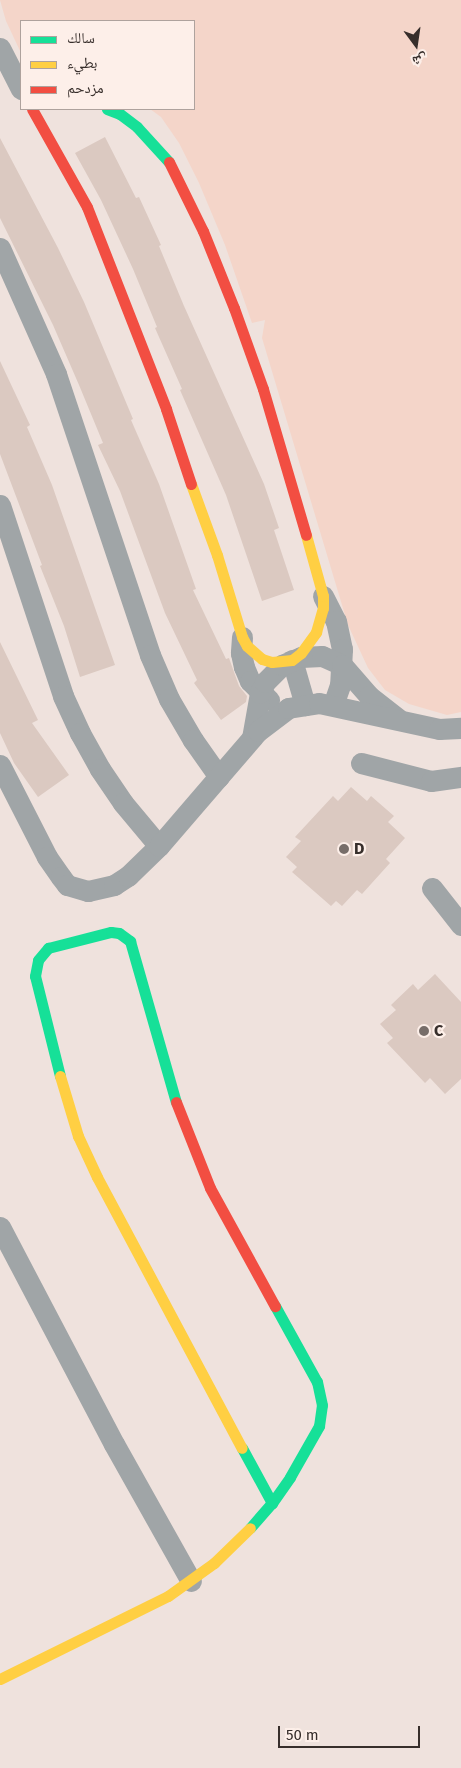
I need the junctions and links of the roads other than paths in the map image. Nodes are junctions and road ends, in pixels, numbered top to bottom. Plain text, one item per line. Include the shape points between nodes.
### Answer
1 (0, 48) edge
2 (20, 87) edge
3 (38, 110) edge
4 (110, 110) edge
5 (0, 248) edge
6 (0, 506) edge
7 (323, 596) junction
8 (242, 637) junction
9 (292, 660) junction
10 (342, 665) junction
11 (260, 693) junction
12 (333, 705) junction
13 (296, 706) junction
14 (400, 720) junction
15 (461, 728) edge
16 (251, 742) junction
17 (361, 763) dead end
18 (0, 765) edge
19 (219, 777) junction
20 (461, 777) edge
21 (158, 846) junction
22 (432, 888) dead end
23 (461, 925) edge
24 (0, 1227) edge
25 (272, 1503) junction
26 (191, 1581) junction
27 (0, 1679) edge

1 - 2 street
3 - 8 street via 87,207 119,286 166,409
4 - 7 street via 120,114 157,146 186,194 234,308 263,389
5 - 19 street via 56,374 150,655 169,698
6 - 21 street via 63,696 80,733 123,803
7 - 9 street via 316,632
7 - 10 street via 338,628
8 - 9 street via 250,650 262,659 272,662
8 - 11 street via 244,668
9 - 10 street via 322,656
9 - 11 street via 272,673
9 - 13 street
10 - 12 street
10 - 14 street via 369,696
11 - 13 street via 278,706
11 - 16 street
12 - 13 street
12 - 14 street via 366,715
13 - 16 street via 267,722
14 - 15 street via 439,729
16 - 19 street
17 - 20 street via 431,781
18 - 21 street via 47,857 67,884 88,891 114,885 128,876
19 - 21 street
22 - 23 street
24 - 26 street via 114,1444
25 - 25 street via 319,1426 322,1404 318,1382 196,1157 172,1092 130,941 111,932 48,948 38,960 35,976 78,1136
25 - 26 street via 235,1544
26 - 27 street via 168,1596

